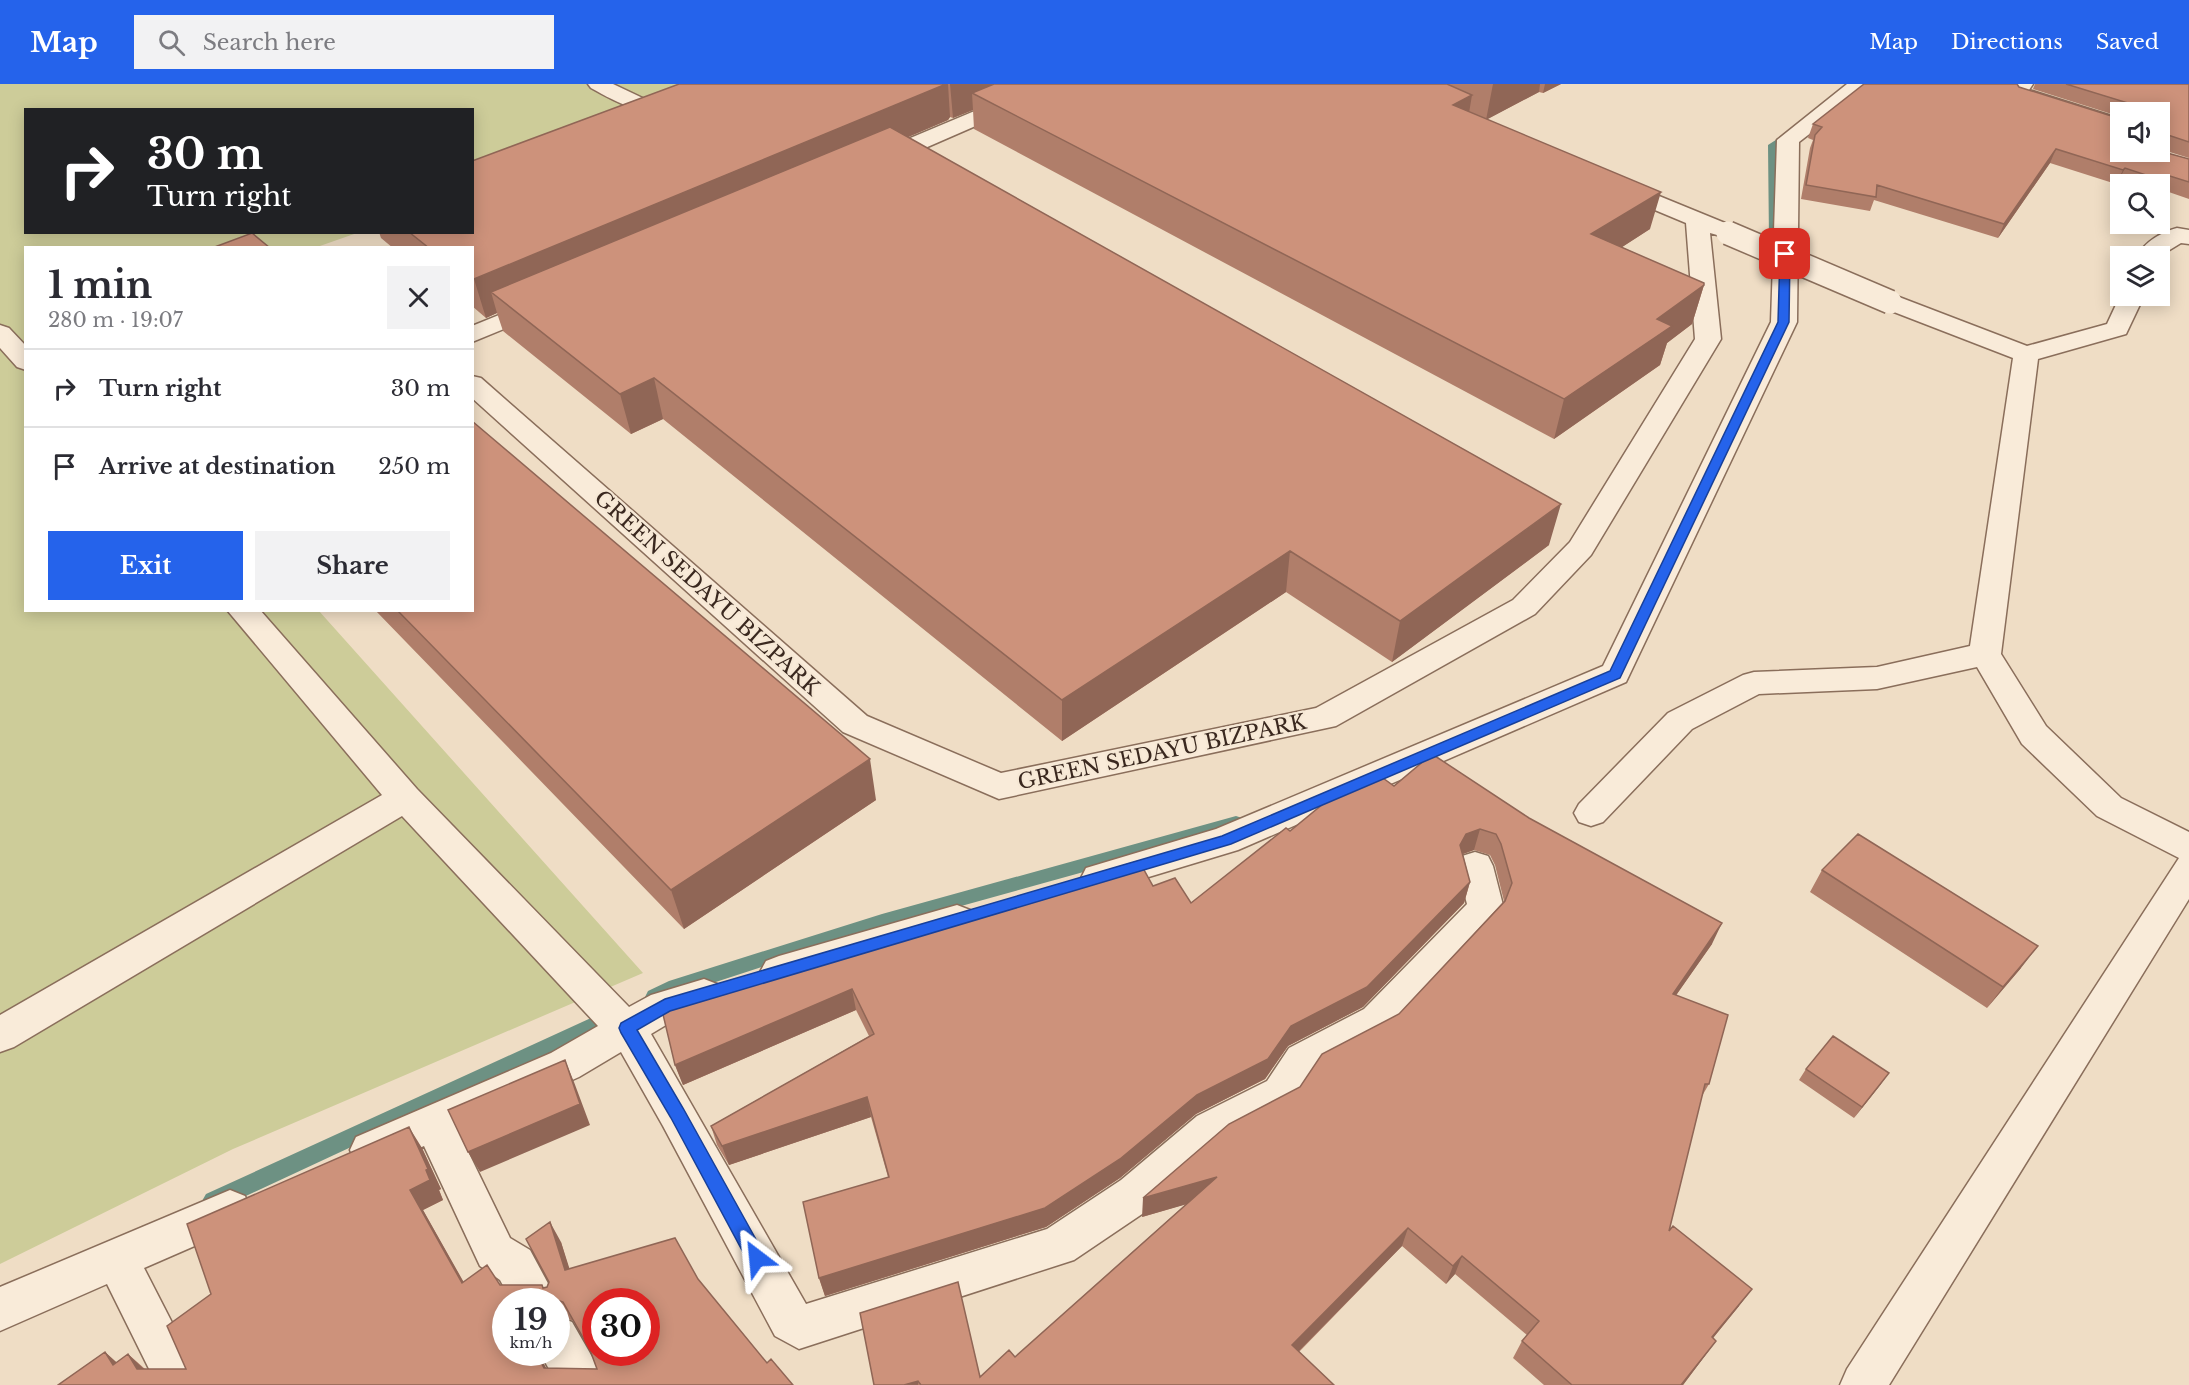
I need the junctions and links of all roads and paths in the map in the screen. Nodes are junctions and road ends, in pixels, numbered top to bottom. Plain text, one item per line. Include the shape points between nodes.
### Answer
1 (598, 84) edge
2 (725, 84) edge
3 (1056, 84) edge
4 (1858, 84) edge
5 (2024, 84) edge
6 (2110, 122) edge
7 (863, 167) edge
8 (1598, 178) edge
9 (1697, 220) junction
10 (2189, 237) edge
11 (2159, 246) edge
12 (559, 298) edge
13 (2127, 306) edge
14 (0, 333) edge
15 (474, 334) edge
16 (2026, 354) junction
17 (24, 360) edge
18 (474, 386) edge
19 (244, 612) edge
20 (1985, 654) junction
21 (405, 798) junction
22 (1591, 813) dead end
23 (2189, 848) edge
24 (1475, 866) dead end
25 (2189, 869) edge
26 (1066, 888) edge
27 (986, 911) edge
28 (623, 1026) junction
29 (0, 1035) edge
30 (433, 1123) junction
31 (335, 1165) edge
32 (259, 1198) edge
33 (117, 1259) junction
34 (528, 1288) edge
35 (0, 1309) edge
36 (570, 1362) edge
37 (181, 1385) edge
38 (583, 1385) edge
39 (1863, 1385) edge

1 - 2 street via 648,107 679,102
3 - 7 street via 906,159
4 - 26 street via 1788,140 1784,322 1615,675 1226,840
5 - 6 street via 2018,91 2021,94
8 - 9 street
9 - 16 street, bridge via 1890,302
9 - 18 street, GREEN SEDAYU BIZPARK via 1708,339 1524,607 1324,718 999,786 855,724
10 - 11 street via 2177,235
12 - 15 street
13 - 16 street via 2116,329
14 - 17 street
16 - 20 street
19 - 21 street
20 - 22 street via 1877,678 1754,682 1680,721
20 - 23 street via 2034,735 2109,807
21 - 28 street
21 - 29 street
24 - 28 street via 1484,910 1378,1021 1303,1060 1281,1093 1211,1129 1136,1194 1055,1248 799,1327 791,1321 677,1113
25 - 39 street
27 - 28 street via 665,1006
28 - 30 street via 565,1065
30 - 31 street
30 - 34 street via 495,1252 515,1265
32 - 33 street
33 - 35 street
33 - 37 street
36 - 38 street

